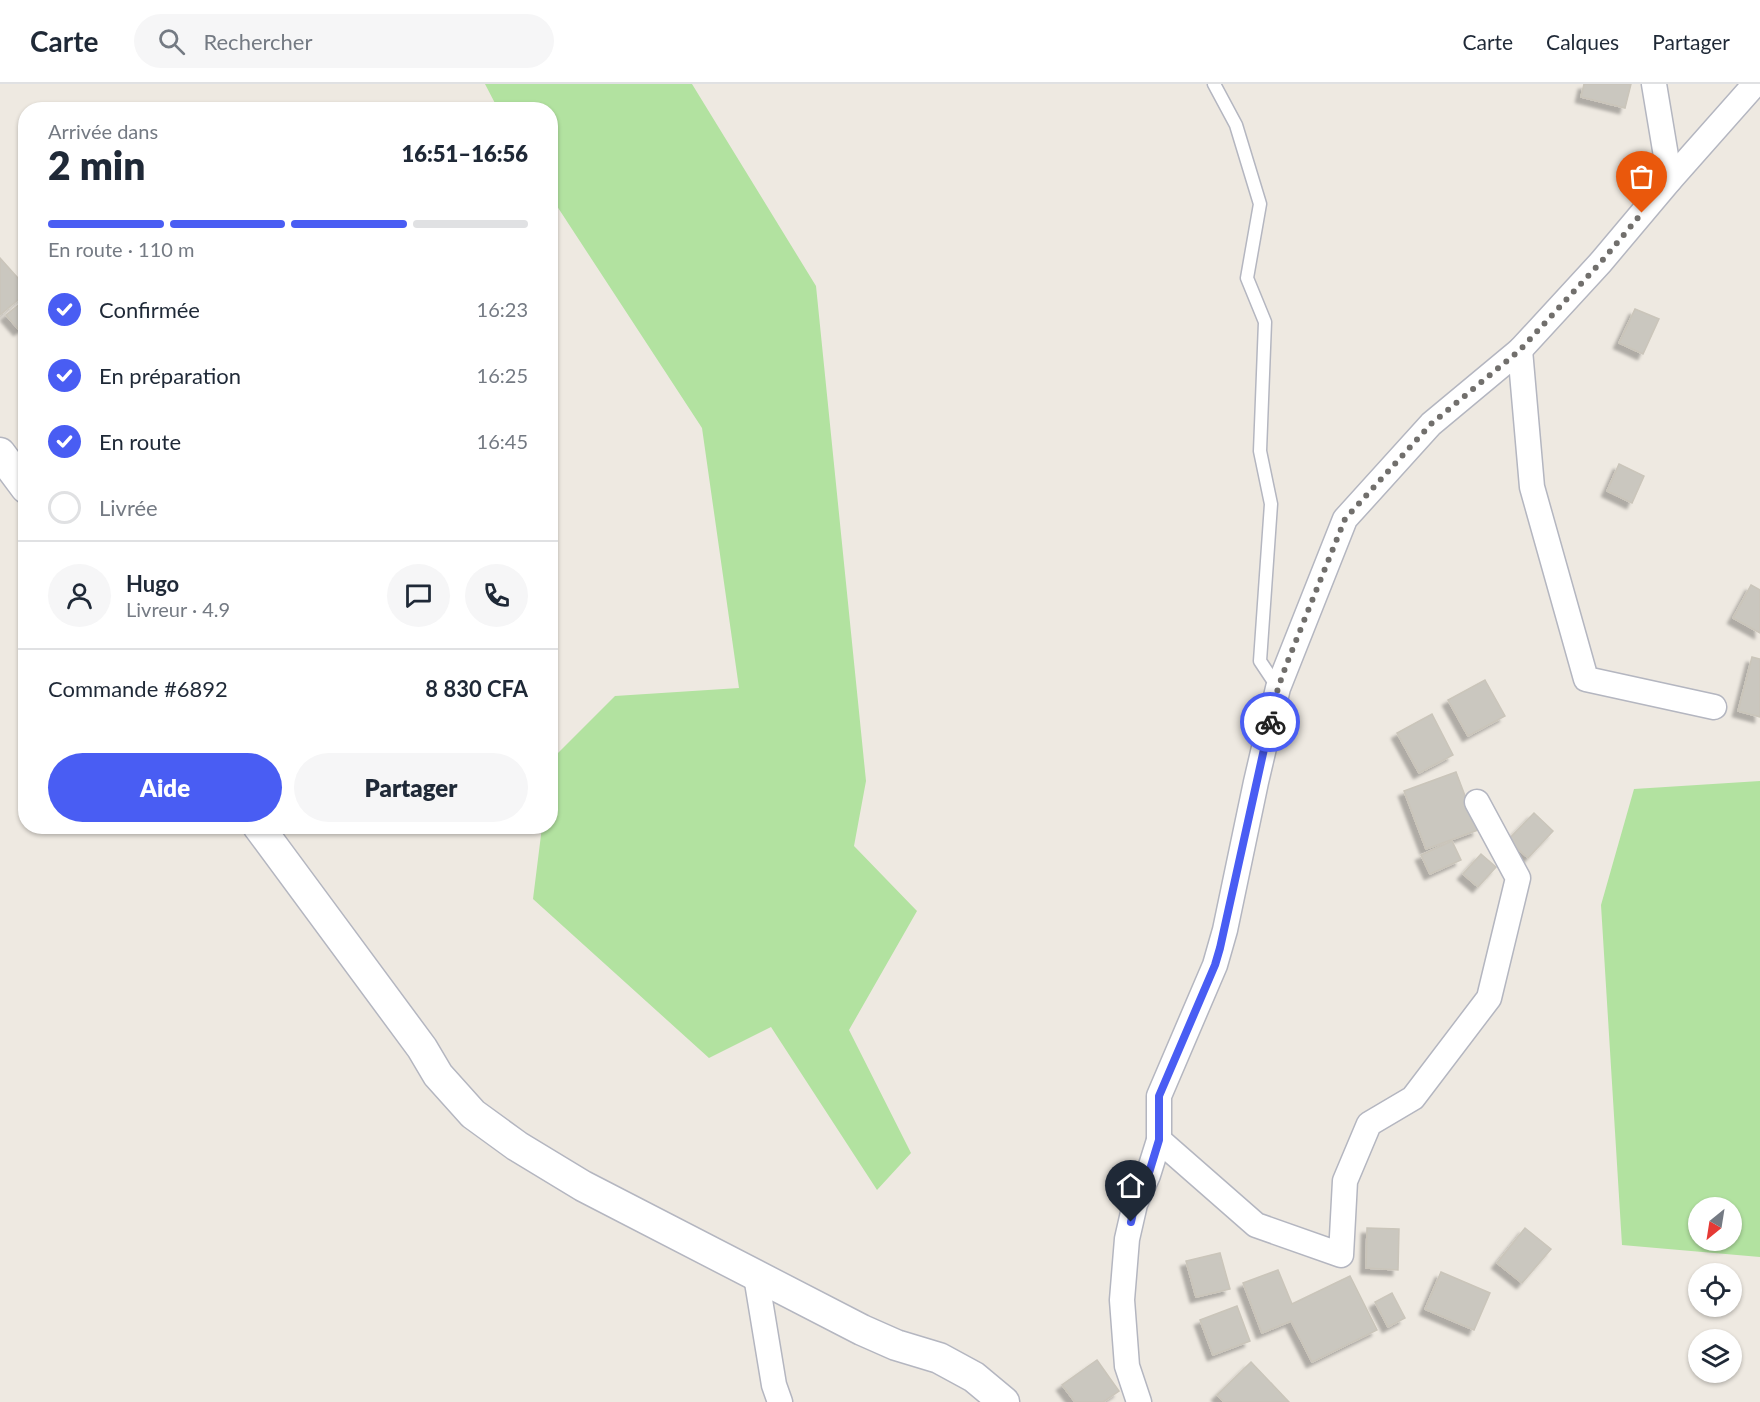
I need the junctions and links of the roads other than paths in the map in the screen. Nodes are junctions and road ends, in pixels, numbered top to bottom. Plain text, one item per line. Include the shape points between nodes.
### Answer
1 (1214, 84) edge
2 (1654, 84) edge
3 (1755, 84) edge
4 (1670, 180) junction
5 (1520, 350) junction
6 (0, 453) edge
7 (18, 477) edge
8 (1278, 688) junction
9 (1714, 707) dead end
10 (1477, 802) dead end
11 (264, 834) edge
12 (1159, 1140) junction
13 (756, 1276) junction
14 (780, 1402) edge
15 (1004, 1402) edge
16 (1139, 1402) edge

1 - 8 lane via 1236,125 1260,204 1247,278 1265,322 1260,451 1271,504 1260,661
2 - 4 street
3 - 4 street
4 - 5 street
5 - 8 street via 1431,424 1345,519
5 - 9 street via 1532,487 1586,679
6 - 7 street
8 - 12 street via 1215,965 1159,1096
10 - 12 street via 1518,878 1489,998 1413,1098 1369,1124 1344,1181 1341,1255 1256,1225
11 - 13 street via 438,1075 473,1114 583,1186
12 - 16 street via 1135,1204 1127,1239 1122,1300 1127,1366
13 - 14 street
13 - 15 street via 862,1330 939,1358 974,1377

